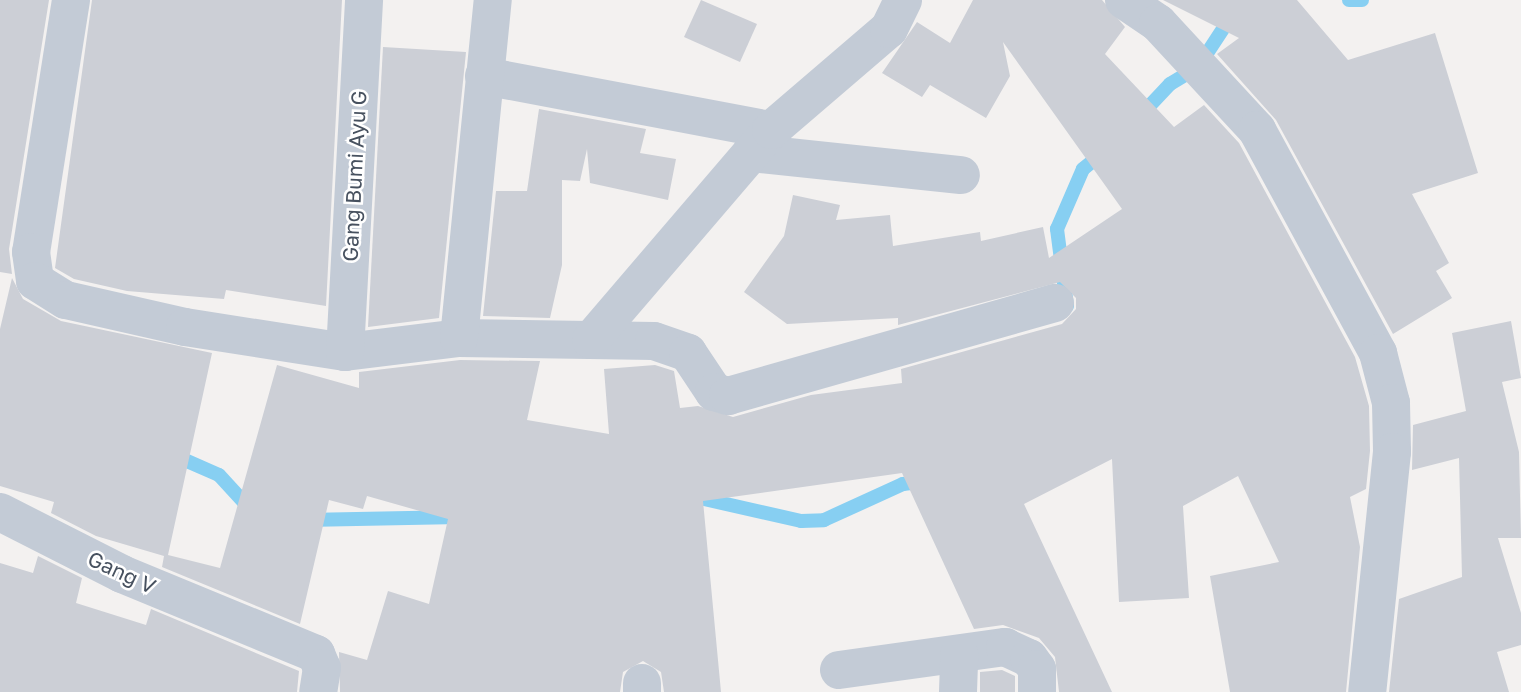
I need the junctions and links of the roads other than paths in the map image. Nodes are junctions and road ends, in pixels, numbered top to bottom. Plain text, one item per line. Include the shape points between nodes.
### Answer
1 (71, 0) edge
2 (364, 0) edge
3 (493, 0) edge
4 (903, 0) edge
5 (1124, 0) edge
6 (484, 76) junction
7 (761, 141) junction
8 (961, 175) dead end
9 (1055, 303) dead end
10 (458, 338) junction
11 (591, 340) junction
12 (345, 352) junction
13 (0, 512) edge
14 (959, 653) junction
15 (839, 670) dead end
16 (318, 692) edge
17 (958, 692) edge
18 (1037, 692) edge
19 (1367, 692) edge

1 - 12 street via 31,252 42,290 185,327
2 - 12 street, Gang Bumi Ayu G
3 - 6 street
4 - 7 street via 889,29
5 - 19 street via 1158,23 1257,130 1378,353 1391,403 1391,464
6 - 7 street
6 - 10 street
7 - 8 street
7 - 11 street
9 - 11 street via 728,396 714,392 688,353 673,345
10 - 11 street
10 - 12 street
13 - 16 street, Gang V via 316,654 322,668
14 - 15 street
14 - 17 street
14 - 18 street via 1019,651 1037,669

